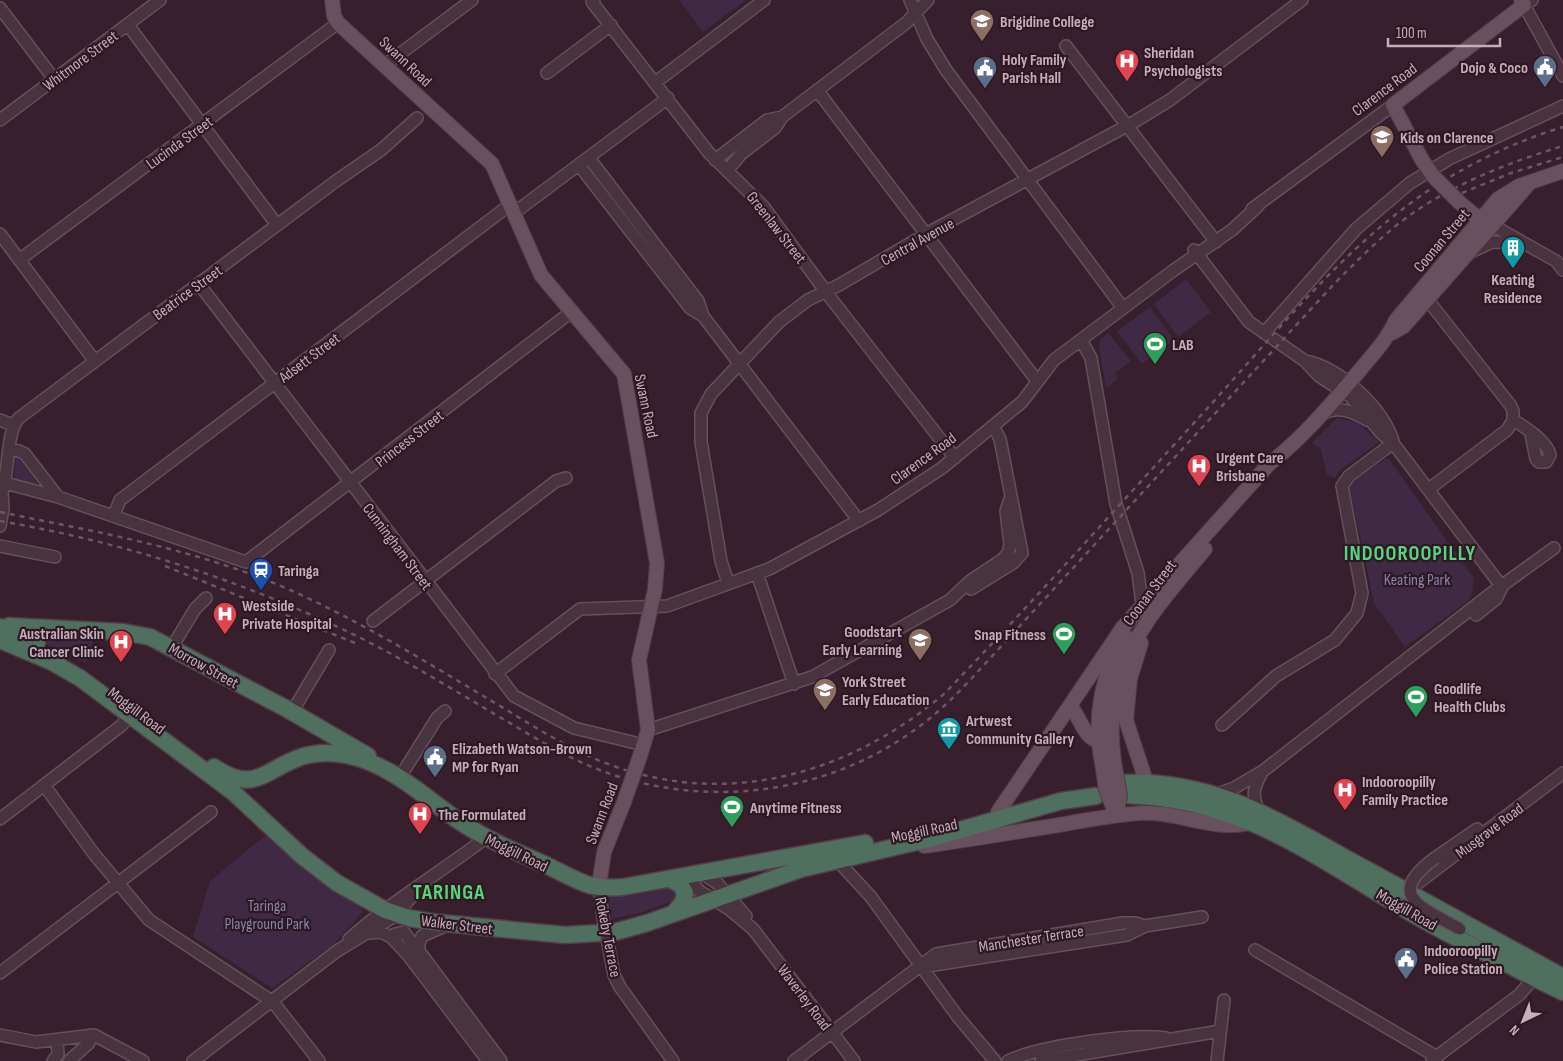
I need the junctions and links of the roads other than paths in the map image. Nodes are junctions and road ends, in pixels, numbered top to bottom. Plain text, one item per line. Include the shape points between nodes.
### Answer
1 (160, 0) edge
2 (332, 0) edge
3 (472, 0) edge
4 (764, 0) edge
5 (910, 0) edge
6 (928, 0) edge
7 (1302, 0) edge
8 (593, 1) edge
9 (1525, 2) edge
10 (0, 8) edge
11 (916, 12) junction
12 (338, 23) junction
13 (128, 25) junction
14 (610, 26) junction
15 (1066, 46) dead end
16 (385, 65) junction
17 (547, 73) dead end
18 (1563, 76) edge
19 (54, 79) junction
20 (656, 82) junction
21 (817, 90) junction
22 (668, 98) junction
23 (1393, 105) junction
24 (1563, 106) edge
25 (782, 117) junction
26 (0, 120) edge
27 (414, 121) dead end
28 (202, 126) junction
29 (1128, 126) junction
30 (589, 158) junction
31 (715, 160) junction
32 (579, 166) junction
33 (727, 171) junction
34 (1563, 171) edge
35 (1432, 175) junction
36 (1028, 181) junction
37 (1531, 182) junction
38 (1498, 199) junction
39 (1462, 201) junction
40 (512, 208) junction
41 (1486, 222) junction
42 (277, 225) junction
43 (0, 234) edge
44 (926, 234) junction
45 (1214, 240) junction
46 (1527, 244) junction
47 (1196, 253) junction
48 (1465, 257) junction
49 (19, 260) junction
50 (1561, 265) edge
51 (199, 284) junction
52 (826, 291) junction
53 (1427, 299) junction
54 (1123, 308) junction
55 (571, 312) junction
56 (703, 316) junction
57 (1264, 333) junction
58 (1390, 334) junction
59 (1081, 340) junction
60 (94, 360) junction
61 (739, 364) junction
62 (1037, 381) junction
63 (274, 384) junction
64 (1345, 387) junction
65 (1320, 416) junction
66 (0, 420) edge
67 (1513, 420) junction
68 (993, 426) junction
69 (0, 428) edge
70 (13, 428) junction
71 (1377, 429) junction
72 (1531, 434) dead end
73 (1393, 443) junction
74 (10, 450) junction
75 (1285, 452) junction
76 (955, 458) junction
77 (566, 478) dead end
78 (350, 483) junction
79 (2, 489) edge
80 (1428, 489) junction
81 (58, 497) junction
82 (114, 515) junction
83 (859, 521) junction
84 (0, 526) edge
85 (1200, 542) junction
86 (0, 546) edge
87 (1554, 548) dead end
88 (55, 557) dead end
89 (757, 573) junction
90 (1138, 573) junction
91 (425, 582) junction
92 (728, 583) junction
93 (1160, 585) junction
94 (1502, 587) junction
95 (206, 598) dead end
96 (1142, 604) junction
97 (650, 606) junction
98 (373, 621) dead end
99 (0, 625) edge
100 (1142, 628) junction
101 (0, 640) edge
102 (172, 647) junction
103 (330, 650) dead end
104 (495, 674) junction
105 (794, 684) junction
106 (1070, 706) junction
107 (132, 711) junction
108 (445, 711) dead end
109 (292, 712) junction
110 (1112, 720) junction
111 (1222, 725) dead end
112 (648, 730) junction
113 (1098, 741) junction
114 (642, 751) junction
115 (1108, 762) junction
116 (1263, 771) junction
117 (394, 773) junction
118 (1563, 773) edge
119 (268, 775) junction
120 (1147, 784) junction
121 (44, 785) junction
122 (1544, 787) junction
123 (1217, 794) junction
124 (1118, 805) junction
125 (211, 812) dead end
126 (998, 812) junction
127 (1256, 816) junction
128 (0, 819) edge
129 (268, 823) junction
130 (487, 838) junction
131 (889, 848) junction
132 (837, 860) junction
133 (698, 874) junction
134 (669, 879) junction
135 (760, 883) junction
136 (118, 884) junction
137 (599, 886) junction
138 (1409, 890) junction
139 (720, 898) junction
140 (391, 912) junction
141 (673, 914) junction
142 (1202, 917) dead end
143 (749, 920) junction
144 (448, 924) junction
145 (756, 932) junction
146 (367, 934) junction
147 (396, 941) junction
148 (1255, 950) dead end
149 (338, 951) junction
150 (423, 958) junction
151 (921, 966) junction
152 (0, 973) edge
153 (1532, 977) junction
154 (1563, 977) edge
155 (1563, 992) edge
156 (1224, 1000) dead end
157 (272, 1001) junction
158 (1220, 1031) junction
159 (832, 1032) junction
160 (0, 1035) edge
161 (90, 1035) junction
162 (1170, 1038) junction
163 (57, 1040) junction
164 (1439, 1058) edge
165 (52, 1061) edge
166 (69, 1061) edge
167 (143, 1061) edge
168 (193, 1061) edge
169 (319, 1061) edge
170 (488, 1061) edge
171 (501, 1061) edge
172 (672, 1061) edge
173 (794, 1061) edge
174 (854, 1061) edge
175 (995, 1061) edge
176 (1008, 1061) edge
177 (1041, 1061) edge
178 (1217, 1061) edge

1 - 13 street, Whitmore Street
2 - 12 main road
3 - 16 street
4 - 20 street
5 - 11 street
6 - 11 street
7 - 29 street, Central Avenue via 1170,100
8 - 14 street, Greenlaw Street
9 - 18 street
9 - 23 main road, Clarence Road
10 - 19 street
11 - 21 street
11 - 36 street via 940,62
12 - 16 main road, Swann Road
12 - 28 street, Lucinda Street
13 - 19 street, Whitmore Street
13 - 28 street
14 - 17 street
14 - 20 street, Greenlaw Street
15 - 29 street
16 - 40 main road, Swann Road via 485,157 496,171
19 - 26 street, Whitmore Street
20 - 22 street, Greenlaw Street
21 - 25 street
21 - 44 street
22 - 30 street, Adsett Street
22 - 31 street, Greenlaw Street
23 - 35 main road
23 - 45 street, Clarence Road
24 - 35 street via 1449,159
25 - 31 street via 767,120
25 - 33 street via 775,128 741,154
27 - 42 street, Beatrice Street via 382,150
28 - 42 street
28 - 49 street, Lucinda Street
29 - 36 street, Central Avenue
29 - 45 street
30 - 32 street, Adsett Street
30 - 56 street via 698,301
31 - 33 street, Greenlaw Street
32 - 40 street, Adsett Street
32 - 56 street via 690,308
33 - 52 street, Greenlaw Street via 763,206
34 - 37 main road, Coonan Street
35 - 39 main road, bridge
35 - 57 street via 1410,183 1356,228
36 - 44 street, Central Avenue
36 - 54 street
37 - 38 main road, Coonan Street
37 - 41 main road, Coonan Street
38 - 39 main road via 1481,203
38 - 41 main road, Coonan Street
39 - 41 main road
40 - 55 main road, Swann Road via 541,275
40 - 63 street, Adsett Street
41 - 46 street
41 - 48 main road, Coonan Street
41 - 58 main road, Coonan Street via 1396,320
42 - 51 street, Beatrice Street
43 - 49 street
44 - 52 street, Central Avenue
44 - 62 street
45 - 47 street, Clarence Road
46 - 48 street via 1492,242 1476,248
46 - 50 street
47 - 54 street, Clarence Road
47 - 57 street via 1247,320
48 - 53 main road, Coonan Street
49 - 60 street
51 - 60 street, Beatrice Street
51 - 63 street, Cunningham Street
52 - 61 street, Central Avenue via 788,312
52 - 76 street, Greenlaw Street
53 - 58 main road, Coonan Street via 1404,326
53 - 67 street via 1512,407
54 - 59 street, Clarence Road
55 - 78 street, Princess Street
55 - 97 main road, Swann Road via 625,378 656,552 656,579
56 - 61 street
57 - 64 street via 1304,361 1319,376
58 - 64 main road, Coonan Street
59 - 62 street, Clarence Road via 1054,360
59 - 90 street via 1091,358 1116,504
60 - 70 street, Beatrice Street via 20,417
61 - 83 street
61 - 92 street, Central Avenue via 706,401 699,423 721,561
62 - 68 street, Clarence Road via 1022,402
63 - 78 street, Cunningham Street
63 - 82 street, Adsett Street via 120,500
64 - 65 main road, Coonan Street
64 - 71 street
64 - 73 street via 1359,391 1390,431
65 - 71 street via 1330,410 1345,410 1361,416
65 - 75 main road, Coonan Street
66 - 70 street
67 - 72 street
67 - 80 street via 1507,430
68 - 76 street, Clarence Road
68 - 105 street via 1000,439 1022,548 1020,557 899,630
69 - 70 street
70 - 74 street
71 - 73 street
73 - 80 street
73 - 111 street via 1350,475 1342,486 1362,593 1357,613 1335,640 1276,676
74 - 79 street
74 - 81 street via 25,454
75 - 85 main road, Coonan Street via 1269,464
75 - 100 main road, Coonan Street via 1274,470 1156,607
76 - 83 street, Clarence Road
77 - 91 street via 556,480
78 - 82 street, Princess Street via 246,562
78 - 91 street, Cunningham Street
79 - 81 street
79 - 84 street
80 - 94 street
81 - 82 street
83 - 89 street, Clarence Road via 790,559
85 - 93 main road, Coonan Street
85 - 113 main road, Coonan Street via 1136,623 1109,668 1102,693
86 - 88 street
87 - 94 street
89 - 92 street, Clarence Road
89 - 105 street
90 - 93 street via 1147,583
90 - 96 street
91 - 98 street
91 - 104 street, Cunningham Street
92 - 97 street, Clarence Road via 667,606
93 - 96 main road, Coonan Street
94 - 116 street via 1496,599 1402,671 1388,675
95 - 102 street via 195,609
96 - 106 main road, Coonan Street
97 - 104 street, Clarence Road via 580,609
97 - 112 main road, Swann Road via 639,660
99 - 102 highway, Morrow Street via 135,634
99 - 107 highway, Moggill Road via 81,666
100 - 110 main road, Coonan Street via 1116,688
100 - 120 main road via 1127,694 1126,720
101 - 107 highway, Moggill Road via 60,666
102 - 109 highway, Morrow Street
103 - 109 street
104 - 114 street, Cunningham Street via 514,696 574,728
105 - 112 street
106 - 113 main road via 1089,736
106 - 126 main road, Coonan Street
107 - 119 highway, Moggill Road via 225,774 247,780
107 - 121 street via 122,726
107 - 129 highway, Moggill Road
108 - 117 street
109 - 117 highway, Morrow Street
110 - 113 main road via 1109,730
110 - 115 main road, Coonan Street
112 - 114 main road, Swann Road
113 - 115 main road, Coonan Street
114 - 137 main road, Swann Road, bridge via 604,852
115 - 124 main road, Coonan Street, bridge via 1120,796
116 - 123 street
116 - 127 street via 1254,791
117 - 119 highway, Moggill Road via 359,758 322,753 292,760
117 - 130 highway, Moggill Road
118 - 122 street, Musgrave Road
119 - 129 highway via 254,794
120 - 123 highway, Moggill Road
120 - 124 highway, Moggill Road
121 - 128 street
121 - 136 street
122 - 138 street, Musgrave Road
122 - 153 street, bridge via 1435,858 1413,877 1410,886 1411,896 1420,906
123 - 127 highway, Moggill Road
124 - 127 highway, Moggill Road via 1186,801
124 - 131 main road, Moggill Road via 921,847
125 - 136 street
126 - 131 highway, Moggill Road via 1045,795 1095,791
126 - 133 highway, Moggill Road via 893,837
127 - 138 highway, Moggill Road
127 - 153 highway, Moggill Road via 1293,842 1425,921
129 - 140 highway, Walker Street via 329,878
130 - 137 highway, Moggill Road via 580,881
130 - 140 street
131 - 132 highway, Moggill Road
132 - 135 highway, Moggill Road
132 - 151 street via 893,925
133 - 134 highway, Moggill Road
133 - 139 street, Waverley Road via 714,881
133 - 139 street, Waverley Road via 692,881 696,888
134 - 137 highway, Moggill Road via 623,887
134 - 141 highway via 680,884 685,893 683,902
135 - 139 highway, Moggill Road
135 - 143 street via 745,900
136 - 152 street
136 - 157 street via 149,920
137 - 172 street, Rokeby Terrace, bridge via 614,974
138 - 154 highway, Moggill Road
139 - 141 highway, Moggill Road
139 - 143 street, Waverley Road
139 - 145 street, Waverley Road
140 - 144 highway, Walker Street
140 - 146 street
140 - 149 street via 350,938
141 - 144 highway, Walker Street via 632,928 586,935
142 - 151 street, Manchester Terrace via 1145,926 1129,922 940,953
143 - 145 street, Waverley Road
144 - 150 street via 421,938 418,948
145 - 159 street, Waverley Road
146 - 147 street via 386,933
146 - 149 street
147 - 150 street via 395,934 405,932
147 - 170 street
148 - 164 street
149 - 157 street
150 - 171 street
151 - 159 street, Manchester Terrace
151 - 175 street
153 - 155 highway, Moggill Road
153 - 164 street via 1519,995
156 - 158 street
157 - 168 street
157 - 169 street
158 - 162 street
158 - 178 street
159 - 173 street, Manchester Terrace
159 - 174 street, Waverley Road
160 - 163 street via 36,1042
161 - 163 street
161 - 166 street via 82,1051
161 - 167 street via 108,1041
162 - 176 street via 1143,1036 1118,1039 1034,1052
162 - 177 street via 1147,1045
163 - 165 street via 58,1054

